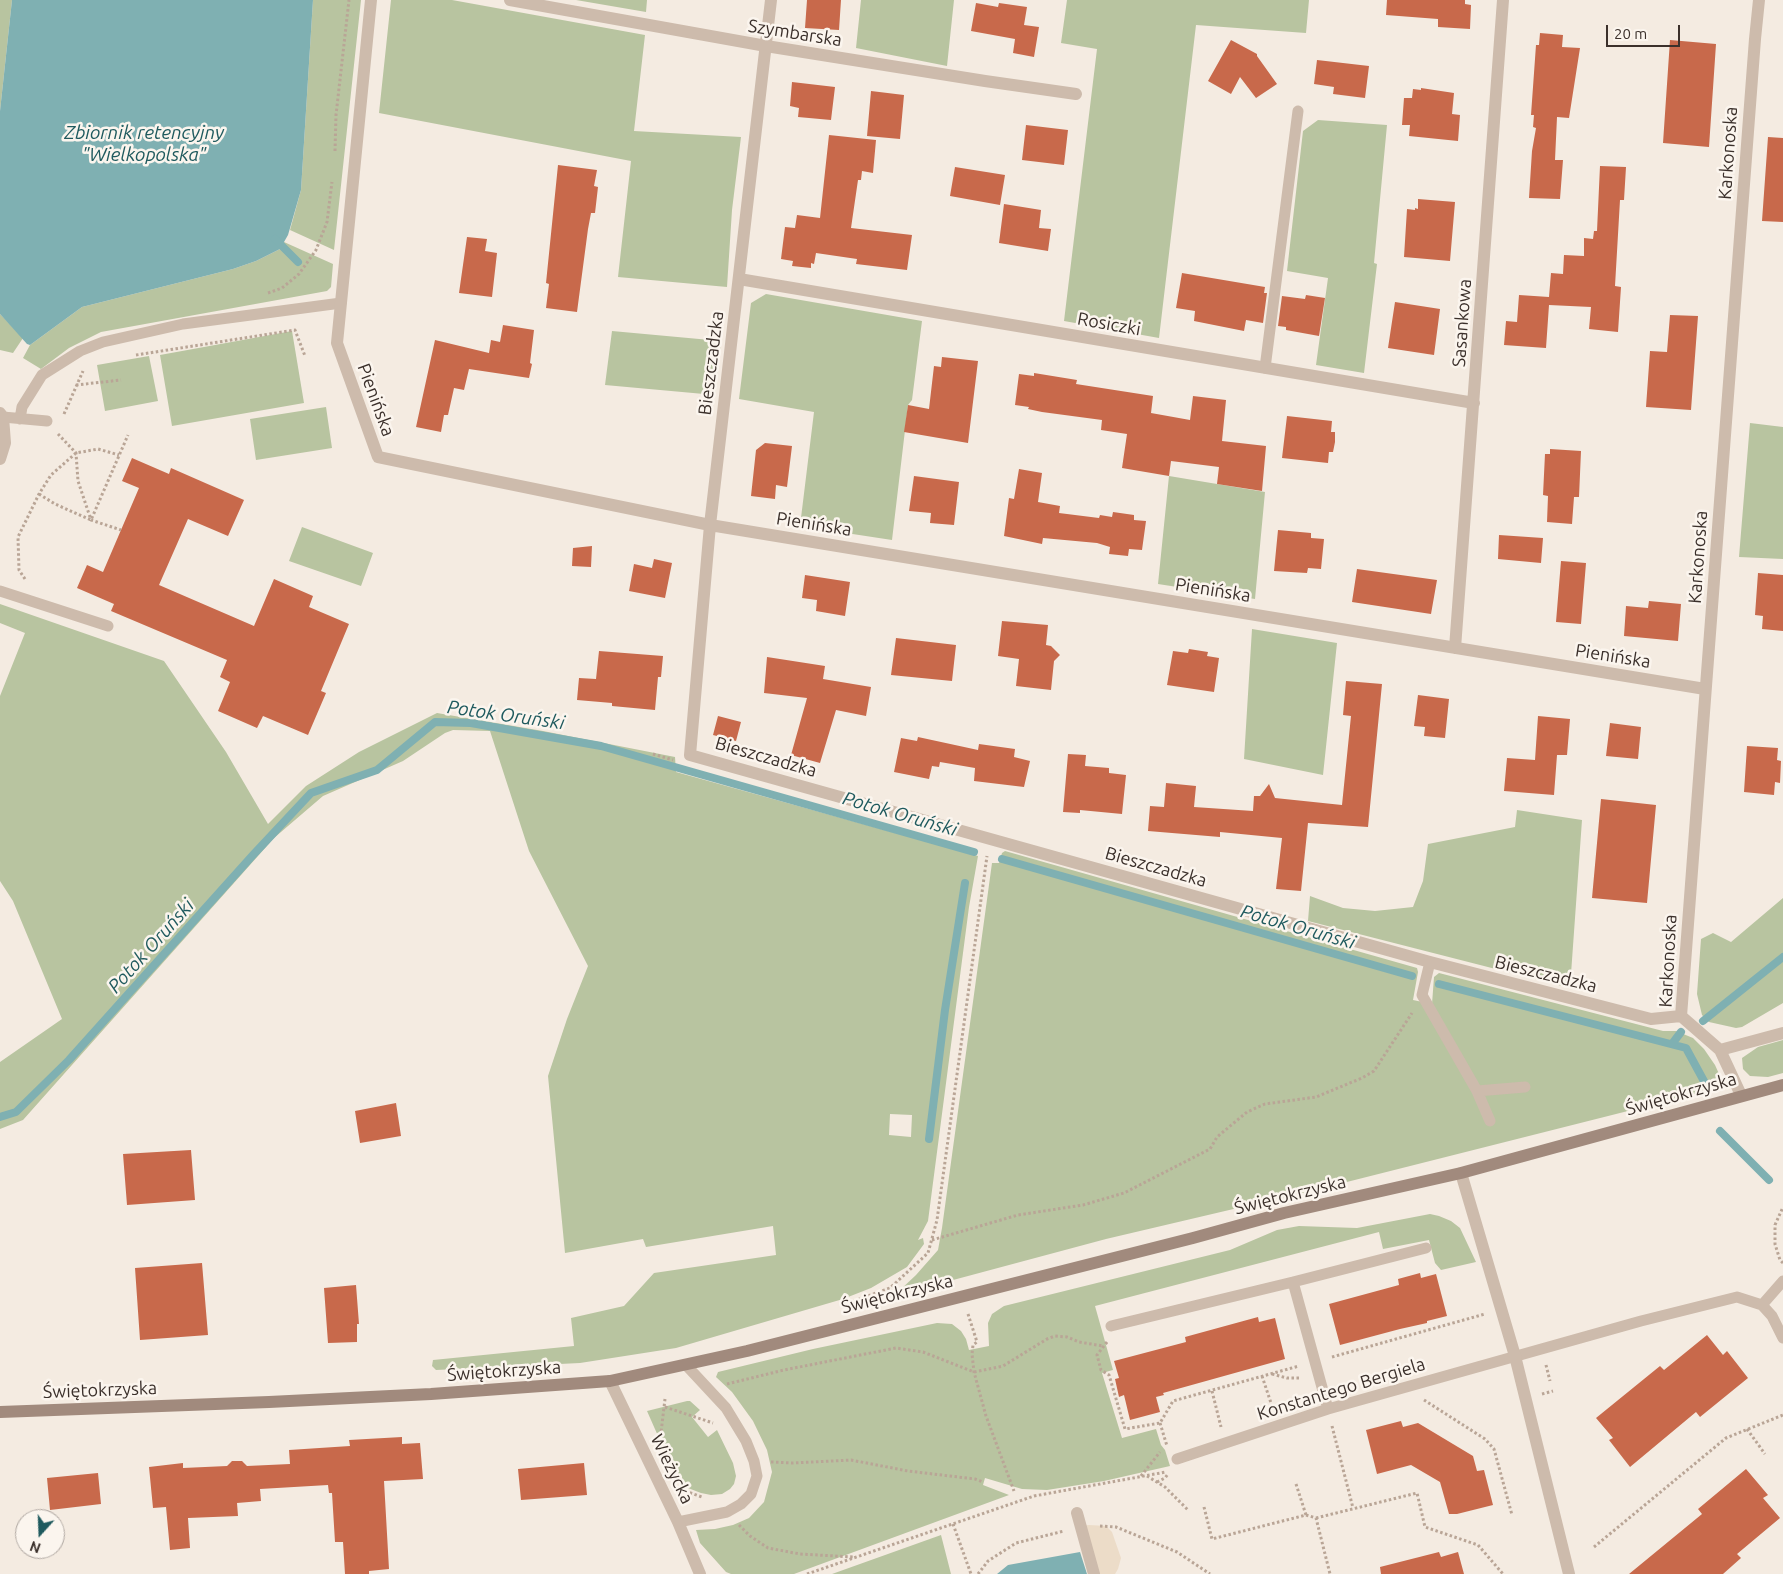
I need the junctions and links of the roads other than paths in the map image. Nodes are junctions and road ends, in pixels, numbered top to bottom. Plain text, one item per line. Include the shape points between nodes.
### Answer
1 (371, 0) edge
2 (510, 0) edge
3 (771, 0) edge
4 (1502, 0) edge
5 (1759, 0) edge
6 (766, 46) junction
7 (1076, 94) dead end
8 (1298, 111) dead end
9 (739, 279) junction
10 (341, 303) junction
11 (1265, 368) junction
12 (1474, 403) junction
13 (1, 415) edge
14 (20, 419) junction
15 (47, 421) dead end
16 (0, 459) edge
17 (710, 524) junction
18 (0, 591) edge
19 (108, 626) dead end
20 (1455, 648) junction
21 (1705, 689) junction
22 (1430, 962) junction
23 (1681, 1016) junction
24 (1783, 1033) edge
25 (1720, 1050) junction
26 (1783, 1084) edge
27 (1525, 1087) dead end
28 (1477, 1091) junction
29 (1741, 1095) junction
30 (1490, 1121) dead end
31 (1461, 1173) junction
32 (1426, 1248) dead end
33 (1783, 1281) edge
34 (1293, 1282) junction
35 (1762, 1305) junction
36 (1111, 1326) road end
37 (1783, 1338) edge
38 (1515, 1356) junction
39 (686, 1365) junction
40 (610, 1381) junction
41 (1328, 1410) junction
42 (0, 1412) edge
43 (1177, 1459) dead end
44 (1077, 1513) dead end
45 (678, 1522) junction
46 (700, 1574) edge
47 (1094, 1574) edge
48 (1569, 1574) edge

1 - 10 street, Pienińska
2 - 6 street, Szymbarska
3 - 6 street, Bieszczadzka
4 - 12 street, Sasankowa
5 - 21 street, Karkonoska
6 - 7 street, Szymbarska
6 - 9 street, Bieszczadzka
8 - 11 lane
9 - 11 street, Rosiczki
9 - 17 street, Bieszczadzka
10 - 14 lane via 183,324 103,342 80,351 42,374 22,407
10 - 17 street, Pienińska via 337,343 378,457
11 - 12 street, Rosiczki
12 - 20 street, Sasankowa
13 - 14 lane
13 - 16 street via 5,443
14 - 15 lane
17 - 20 street, Pienińska
17 - 22 street, Bieszczadzka via 690,754
18 - 19 lane
20 - 21 street, Pienińska
21 - 23 street, Karkonoska
22 - 23 street, Bieszczadzka via 1651,1018
22 - 28 lane via 1422,995
23 - 25 street, Karkonoska
24 - 25 street, Świętokrzyska
25 - 29 street, Karkonoska
26 - 29 main road, Świętokrzyska
27 - 28 lane
28 - 30 lane
29 - 31 main road, Świętokrzyska
31 - 38 street
31 - 39 main road, Świętokrzyska via 1284,1213
32 - 34 lane
33 - 35 lane
34 - 36 lane
34 - 41 lane
35 - 37 lane via 1772,1316
35 - 38 lane, Konstantego Bergiela via 1738,1297
38 - 41 lane, Konstantego Bergiela
38 - 48 street
39 - 40 main road, Świętokrzyska
39 - 45 lane via 726,1408 746,1441 756,1476 751,1494 741,1504 727,1512
40 - 42 main road, Świętokrzyska via 412,1395
40 - 45 street, Wieżycka
41 - 43 lane, Konstantego Bergiela
44 - 47 street
45 - 46 street, Wieżycka

